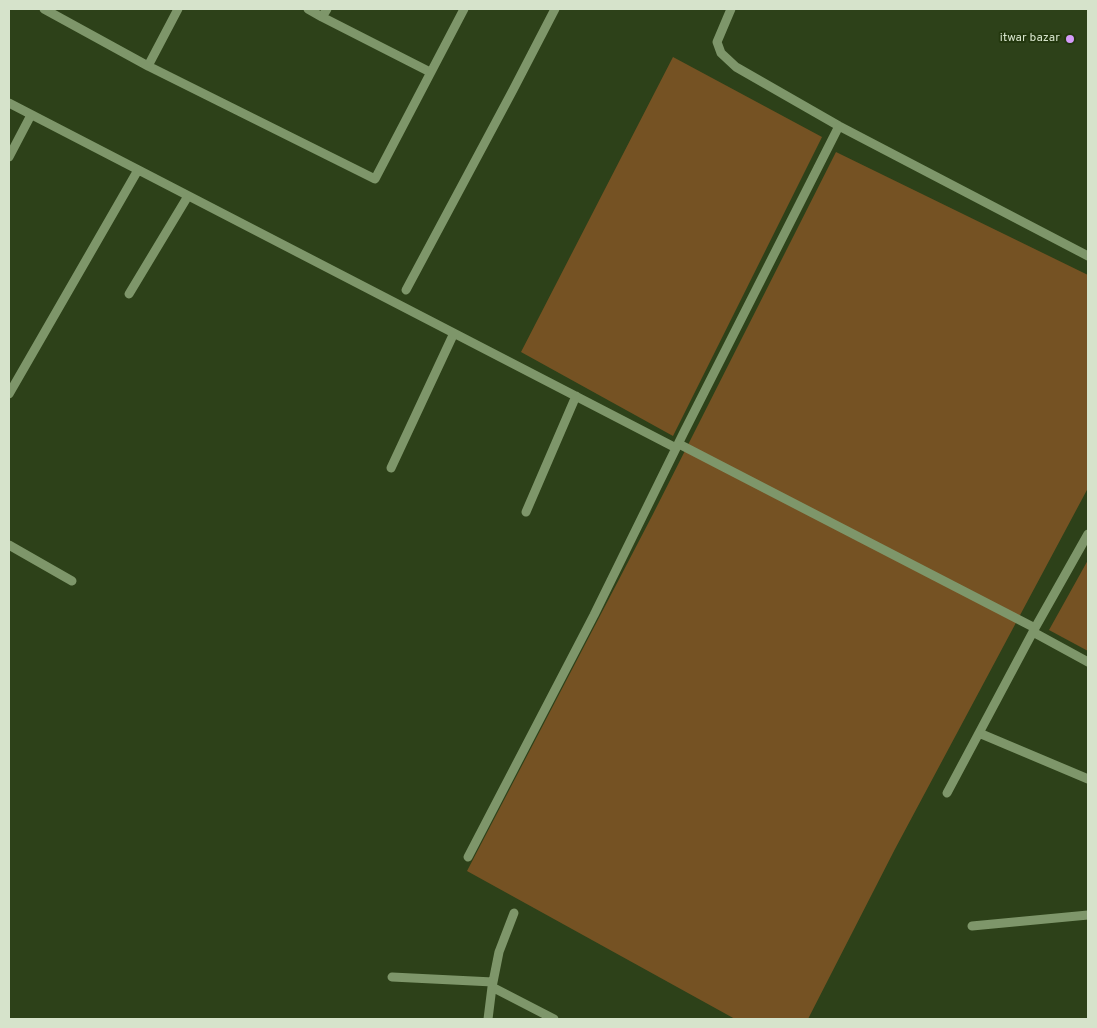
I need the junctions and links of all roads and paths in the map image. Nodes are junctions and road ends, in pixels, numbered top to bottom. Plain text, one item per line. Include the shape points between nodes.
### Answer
1 (44, 9) edge
2 (178, 9) edge
3 (308, 9) edge
4 (464, 9) edge
5 (555, 9) edge
6 (732, 9) edge
7 (324, 13) edge
8 (148, 66) junction
9 (430, 72) junction
10 (9, 103) edge
11 (31, 115) junction
12 (839, 126) junction
13 (9, 157) edge
14 (138, 170) junction
15 (188, 196) junction
16 (1088, 256) edge
17 (406, 290) dead end
18 (129, 294) dead end
19 (454, 333) junction
20 (9, 394) edge
21 (576, 396) junction
22 (677, 446) junction
23 (391, 468) dead end
24 (526, 512) dead end
25 (1087, 540) edge
26 (9, 545) edge
27 (72, 582) dead end
28 (1034, 630) junction
29 (1088, 662) edge
30 (979, 733) junction
31 (1088, 779) edge
32 (947, 793) dead end
33 (468, 858) dead end
34 (514, 913) dead end
35 (1088, 915) edge
36 (972, 926) dead end
37 (392, 977) dead end
38 (492, 985) junction
39 (488, 1019) edge
40 (554, 1019) edge

1 - 8 street
2 - 8 street
3 - 7 street
4 - 9 street
5 - 17 street
6 - 12 street via 717,42 721,53 736,67
7 - 9 street
8 - 9 street via 375,179
10 - 11 street
11 - 13 street
11 - 14 street
12 - 16 street
12 - 22 street
14 - 15 street
14 - 20 street
15 - 18 street
15 - 19 street
19 - 21 street
19 - 23 street
21 - 22 street
21 - 24 street
22 - 28 street
22 - 33 street
25 - 28 street
26 - 27 street
28 - 29 street
28 - 30 street
30 - 31 street
30 - 32 street
34 - 38 street via 499,952
35 - 36 street
37 - 38 street
38 - 39 street
38 - 40 street

